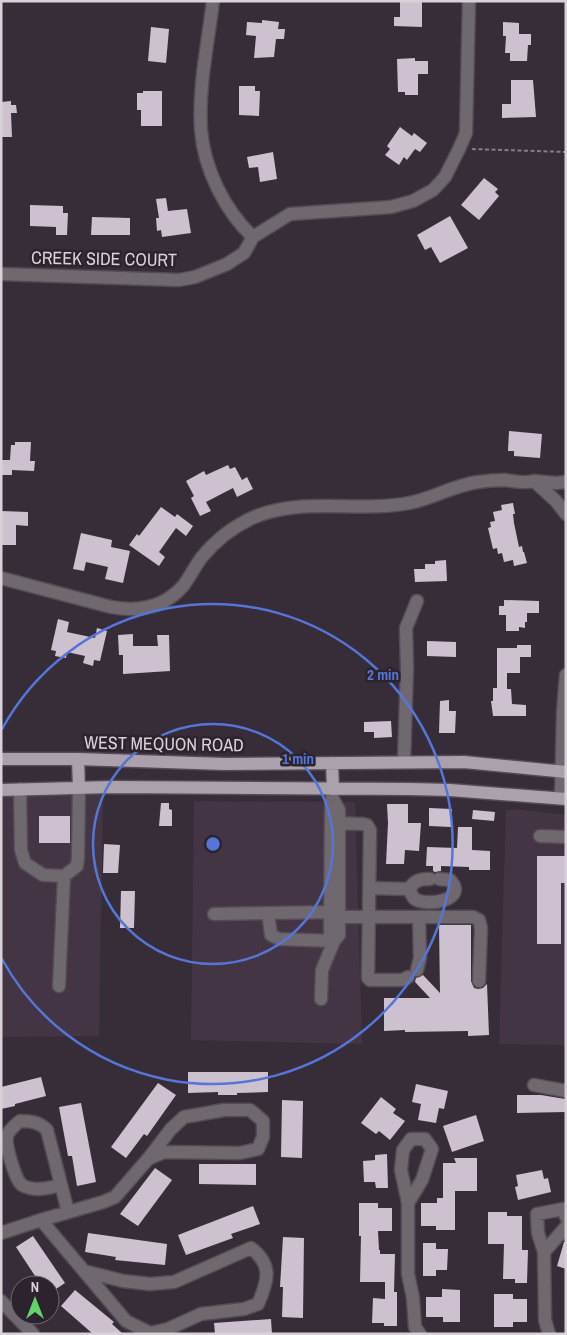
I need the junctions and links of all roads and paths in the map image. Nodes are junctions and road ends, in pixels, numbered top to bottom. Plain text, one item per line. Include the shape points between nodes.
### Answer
1 (213, 1) edge
2 (469, 1) edge
3 (459, 149) junction
4 (566, 152) edge
5 (253, 237) junction
6 (1, 274) edge
7 (534, 481) junction
8 (566, 482) edge
9 (566, 514) edge
10 (1, 578) edge
11 (417, 601) dead end
12 (566, 675) edge
13 (1, 759) edge
14 (78, 760) junction
15 (404, 762) junction
16 (332, 763) junction
17 (564, 772) edge
18 (78, 788) junction
19 (20, 789) junction
20 (1, 790) edge
21 (333, 794) junction
22 (563, 798) edge
23 (335, 823) junction
24 (540, 836) dead end
25 (566, 837) edge
26 (64, 876) junction
27 (369, 888) junction
28 (409, 889) junction
29 (268, 913) junction
30 (214, 914) dead end
31 (333, 915) junction
32 (368, 916) junction
33 (419, 917) junction
34 (334, 940) junction
35 (479, 981) dead end
36 (59, 986) dead end
37 (321, 999) dead end
38 (534, 1086) dead end
39 (566, 1091) edge
40 (148, 1160) junction
41 (60, 1186) junction
42 (408, 1203) dead end
43 (68, 1212) junction
44 (566, 1217) edge
45 (41, 1220) junction
46 (566, 1226) edge
47 (1, 1233) edge
48 (544, 1252) junction
49 (84, 1271) junction
50 (1, 1300) edge
51 (33, 1334) edge
52 (420, 1334) edge
53 (549, 1334) edge

1 - 5 street via 201,100 201,131 215,184 240,224
2 - 3 street, CREEK SIDE COURT via 466,133
3 - 4 path
3 - 5 street, CREEK SIDE COURT via 445,176 433,190 413,200 391,207 290,214
5 - 6 street, CREEK SIDE COURT via 244,253 227,264 179,280
7 - 8 street
7 - 9 street
7 - 10 street via 476,482 411,503 287,507 270,512 235,528 216,542 182,587 160,604 146,608 128,610 111,607
11 - 15 street via 406,628
12 - 17 street
13 - 14 main road, WEST MEQUON ROAD
14 - 16 main road, WEST MEQUON ROAD
14 - 18 main road
15 - 16 main road, WEST MEQUON ROAD
15 - 17 main road, WEST MEQUON ROAD via 464,762
16 - 21 main road
17 - 22 street
18 - 19 main road
18 - 21 main road
18 - 26 street via 77,866
19 - 20 main road
19 - 26 street via 21,850 25,863 43,875
21 - 22 main road via 450,790
21 - 23 street
23 - 27 street via 363,824 370,830
23 - 31 street
24 - 25 street
26 - 36 street
27 - 28 street
27 - 32 street
28 - 28 street via 418,900 447,901 452,897 454,884 450,880 420,879
29 - 30 street
29 - 31 street
29 - 34 street via 271,934 279,939
31 - 32 street
31 - 34 street via 330,937
32 - 33 street
32 - 33 street via 370,980 402,980 413,974 420,958
33 - 35 street via 473,917 479,920
34 - 37 street via 322,970
38 - 39 street
40 - 40 street via 164,1152 240,1153 258,1149 263,1138 263,1121 250,1110 224,1110 184,1117
40 - 43 street via 115,1197
41 - 41 street via 47,1130 41,1124 20,1121 7,1136 18,1180 23,1186 33,1189
41 - 43 street
42 - 52 street via 408,1274 415,1327
43 - 45 street
44 - 48 street via 563,1210 537,1214
45 - 47 street
45 - 49 street
46 - 48 street
48 - 53 street via 545,1320
49 - 49 street via 126,1321 150,1333 168,1329 201,1314 244,1309 258,1304 265,1287 266,1269 260,1255 251,1248 174,1282 123,1281
50 - 51 street

